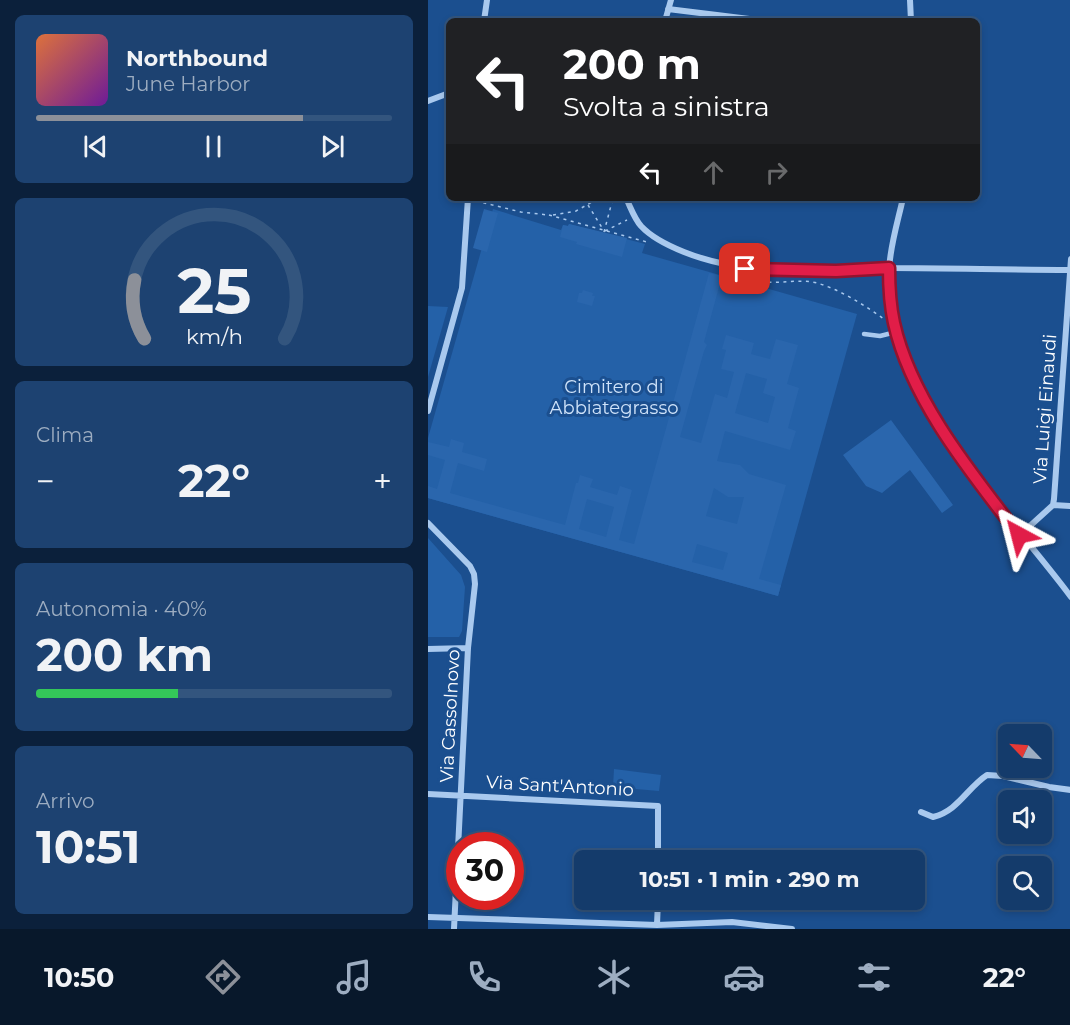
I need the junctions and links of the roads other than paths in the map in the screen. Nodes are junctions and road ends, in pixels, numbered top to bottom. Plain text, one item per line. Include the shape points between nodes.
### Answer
1 (487, 0) edge
2 (671, 0) edge
3 (910, 0) edge
4 (668, 9) junction
5 (484, 18) edge
6 (666, 18) edge
7 (741, 18) edge
8 (911, 18) edge
9 (446, 94) edge
10 (428, 101) edge
11 (468, 201) edge
12 (627, 201) edge
13 (902, 201) edge
14 (1070, 259) edge
15 (889, 268) junction
16 (1070, 270) edge
17 (1069, 292) edge
18 (896, 332) junction
19 (864, 334) dead end
20 (428, 411) edge
21 (1053, 505) junction
22 (1070, 506) edge
23 (428, 523) edge
24 (1019, 535) junction
25 (1070, 597) edge
26 (468, 648) junction
27 (428, 650) edge
28 (1070, 790) edge
29 (428, 794) edge
30 (460, 796) junction
31 (921, 812) dead end
32 (658, 850) edge
33 (658, 910) edge
34 (428, 917) edge
35 (455, 918) junction
36 (658, 925) junction
37 (753, 927) edge
38 (455, 929) edge
39 (792, 929) edge

1 - 5 street
2 - 4 street
3 - 8 street
4 - 6 street
4 - 7 street
9 - 10 street
11 - 20 street via 462,288
12 - 15 street via 634,217 647,231 671,247 721,264 836,271
13 - 15 street
14 - 16 street, Via Luigi Einaudi
15 - 16 street
15 - 18 street
16 - 17 street, Via Luigi Einaudi
17 - 21 street, Via Luigi Einaudi
18 - 19 lane
18 - 24 street via 908,367 928,405
21 - 22 street
21 - 24 street, Via Luigi Einaudi
23 - 26 street, Via Cassolnovo via 474,574
24 - 25 street
26 - 27 street
26 - 30 street, Via Cassolnovo
28 - 31 street via 987,775 947,812 934,817
29 - 30 street, Via Sant'Antonio
30 - 32 street, Via Sant'Antonio via 658,806
30 - 35 street, Via Cassolnovo
33 - 36 street
34 - 35 street
35 - 36 street
35 - 38 street, Via Cassolnovo
36 - 37 street via 732,922
37 - 39 street

